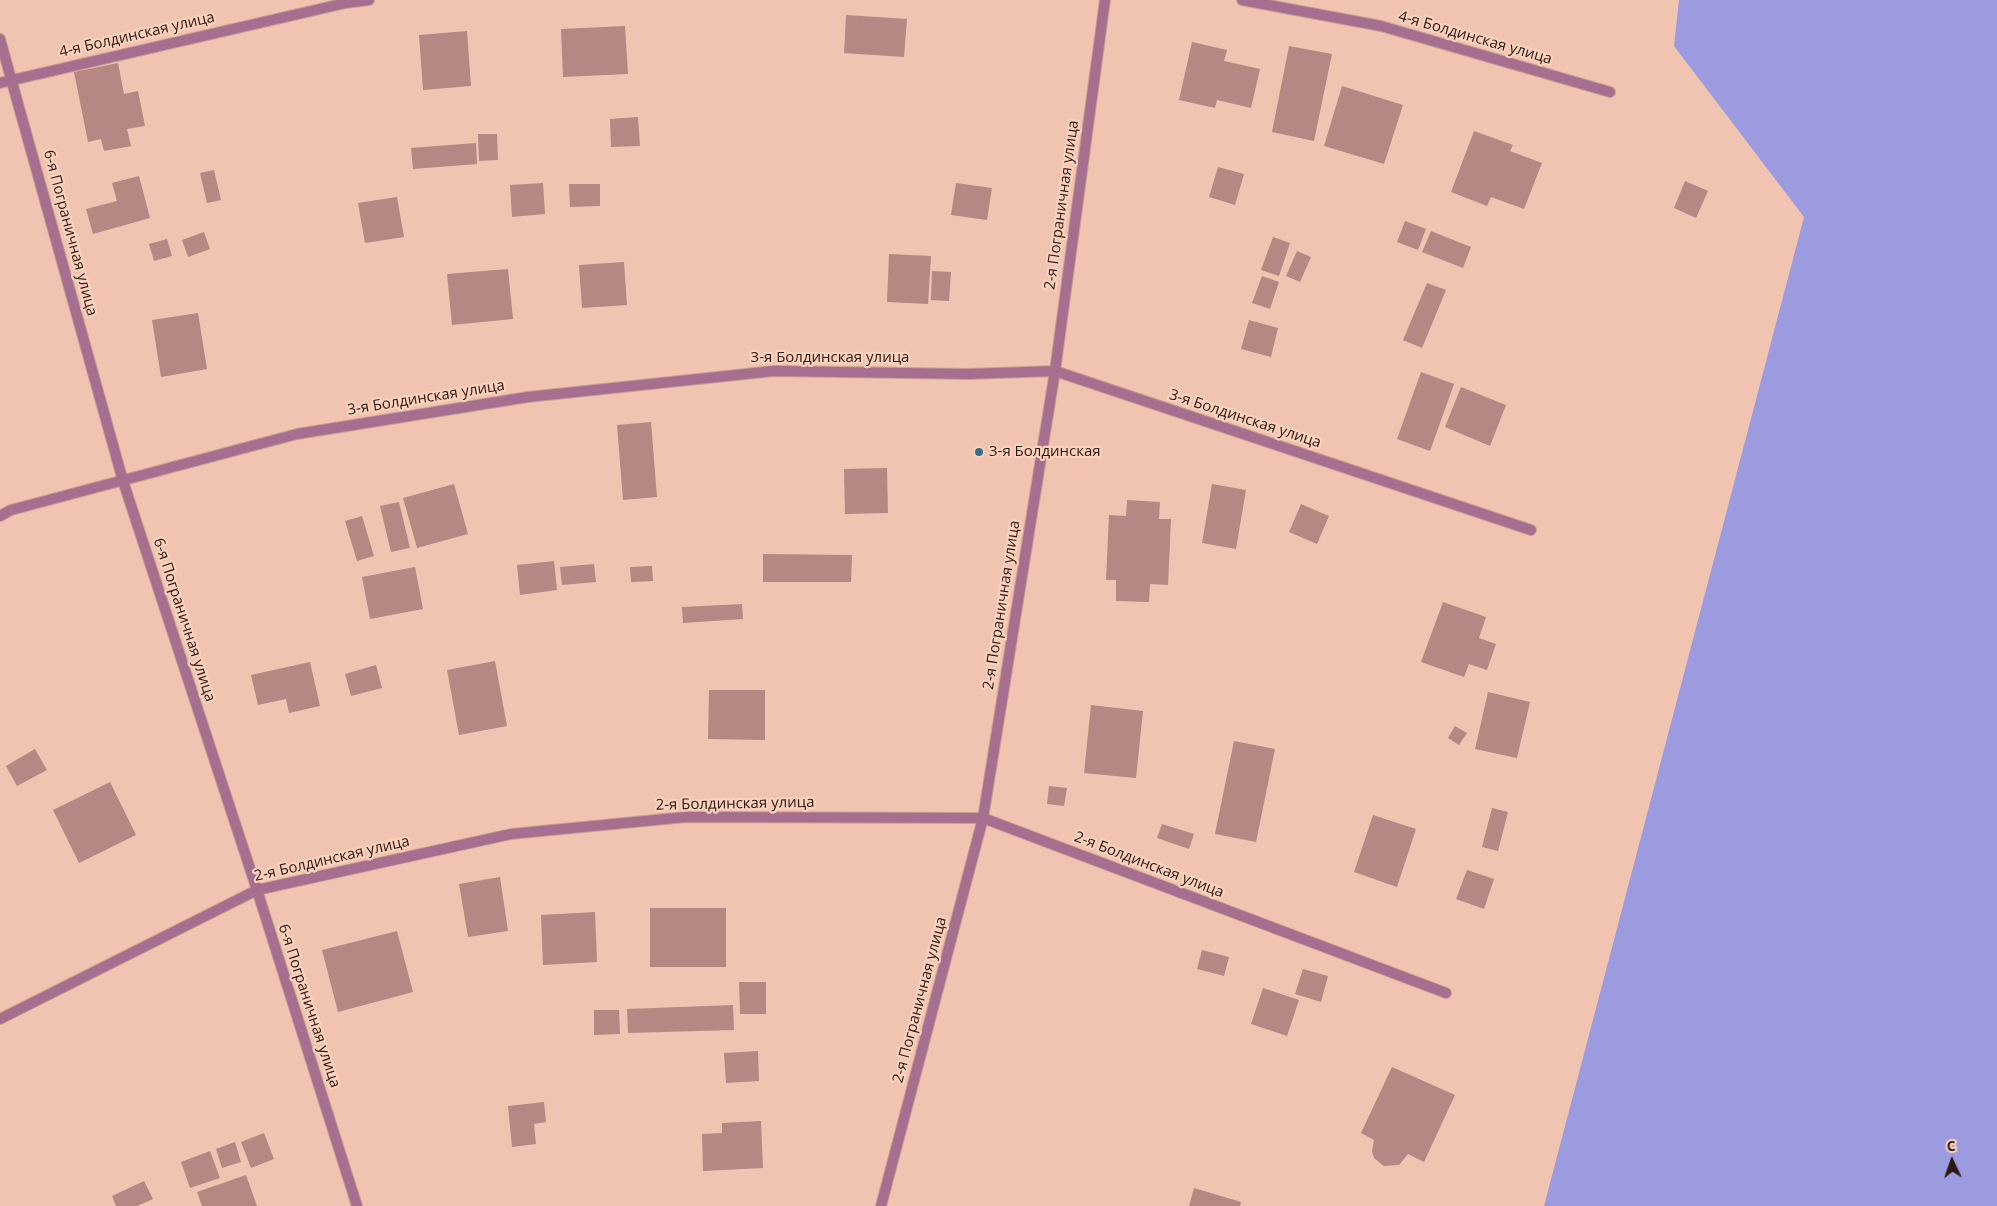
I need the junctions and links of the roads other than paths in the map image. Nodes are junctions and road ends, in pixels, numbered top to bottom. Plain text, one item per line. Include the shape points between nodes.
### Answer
1 (369, 0) edge
2 (1105, 0) edge
3 (1242, 0) edge
4 (0, 39) edge
5 (12, 79) junction
6 (0, 83) edge
7 (1610, 92) dead end
8 (1055, 371) junction
9 (123, 480) junction
10 (0, 516) edge
11 (1531, 530) dead end
12 (983, 818) junction
13 (257, 890) junction
14 (1446, 993) dead end
15 (0, 1019) edge
16 (357, 1206) edge
17 (881, 1206) edge

1 - 5 street, 4-я Болдинская улица
2 - 8 street, 2-я Пограничная улица
3 - 7 street, 4-я Болдинская улица via 1381,26
4 - 5 street, 6-я Пограничная улица
5 - 6 street, 4-я Болдинская улица
5 - 9 street, 6-я Пограничная улица
8 - 9 street, 3-я Болдинская улица via 968,374 774,370 528,397 297,434
8 - 11 street, 3-я Болдинская улица
8 - 12 street, 2-я Пограничная улица
9 - 10 street, 3-я Болдинская улица via 11,510
9 - 13 street, 6-я Пограничная улица
12 - 13 street, 2-я Болдинская улица via 686,817 511,834
12 - 14 street, 2-я Болдинская улица
12 - 17 street, 2-я Пограничная улица
13 - 15 street, 2-я Болдинская улица
13 - 16 street, 6-я Пограничная улица

